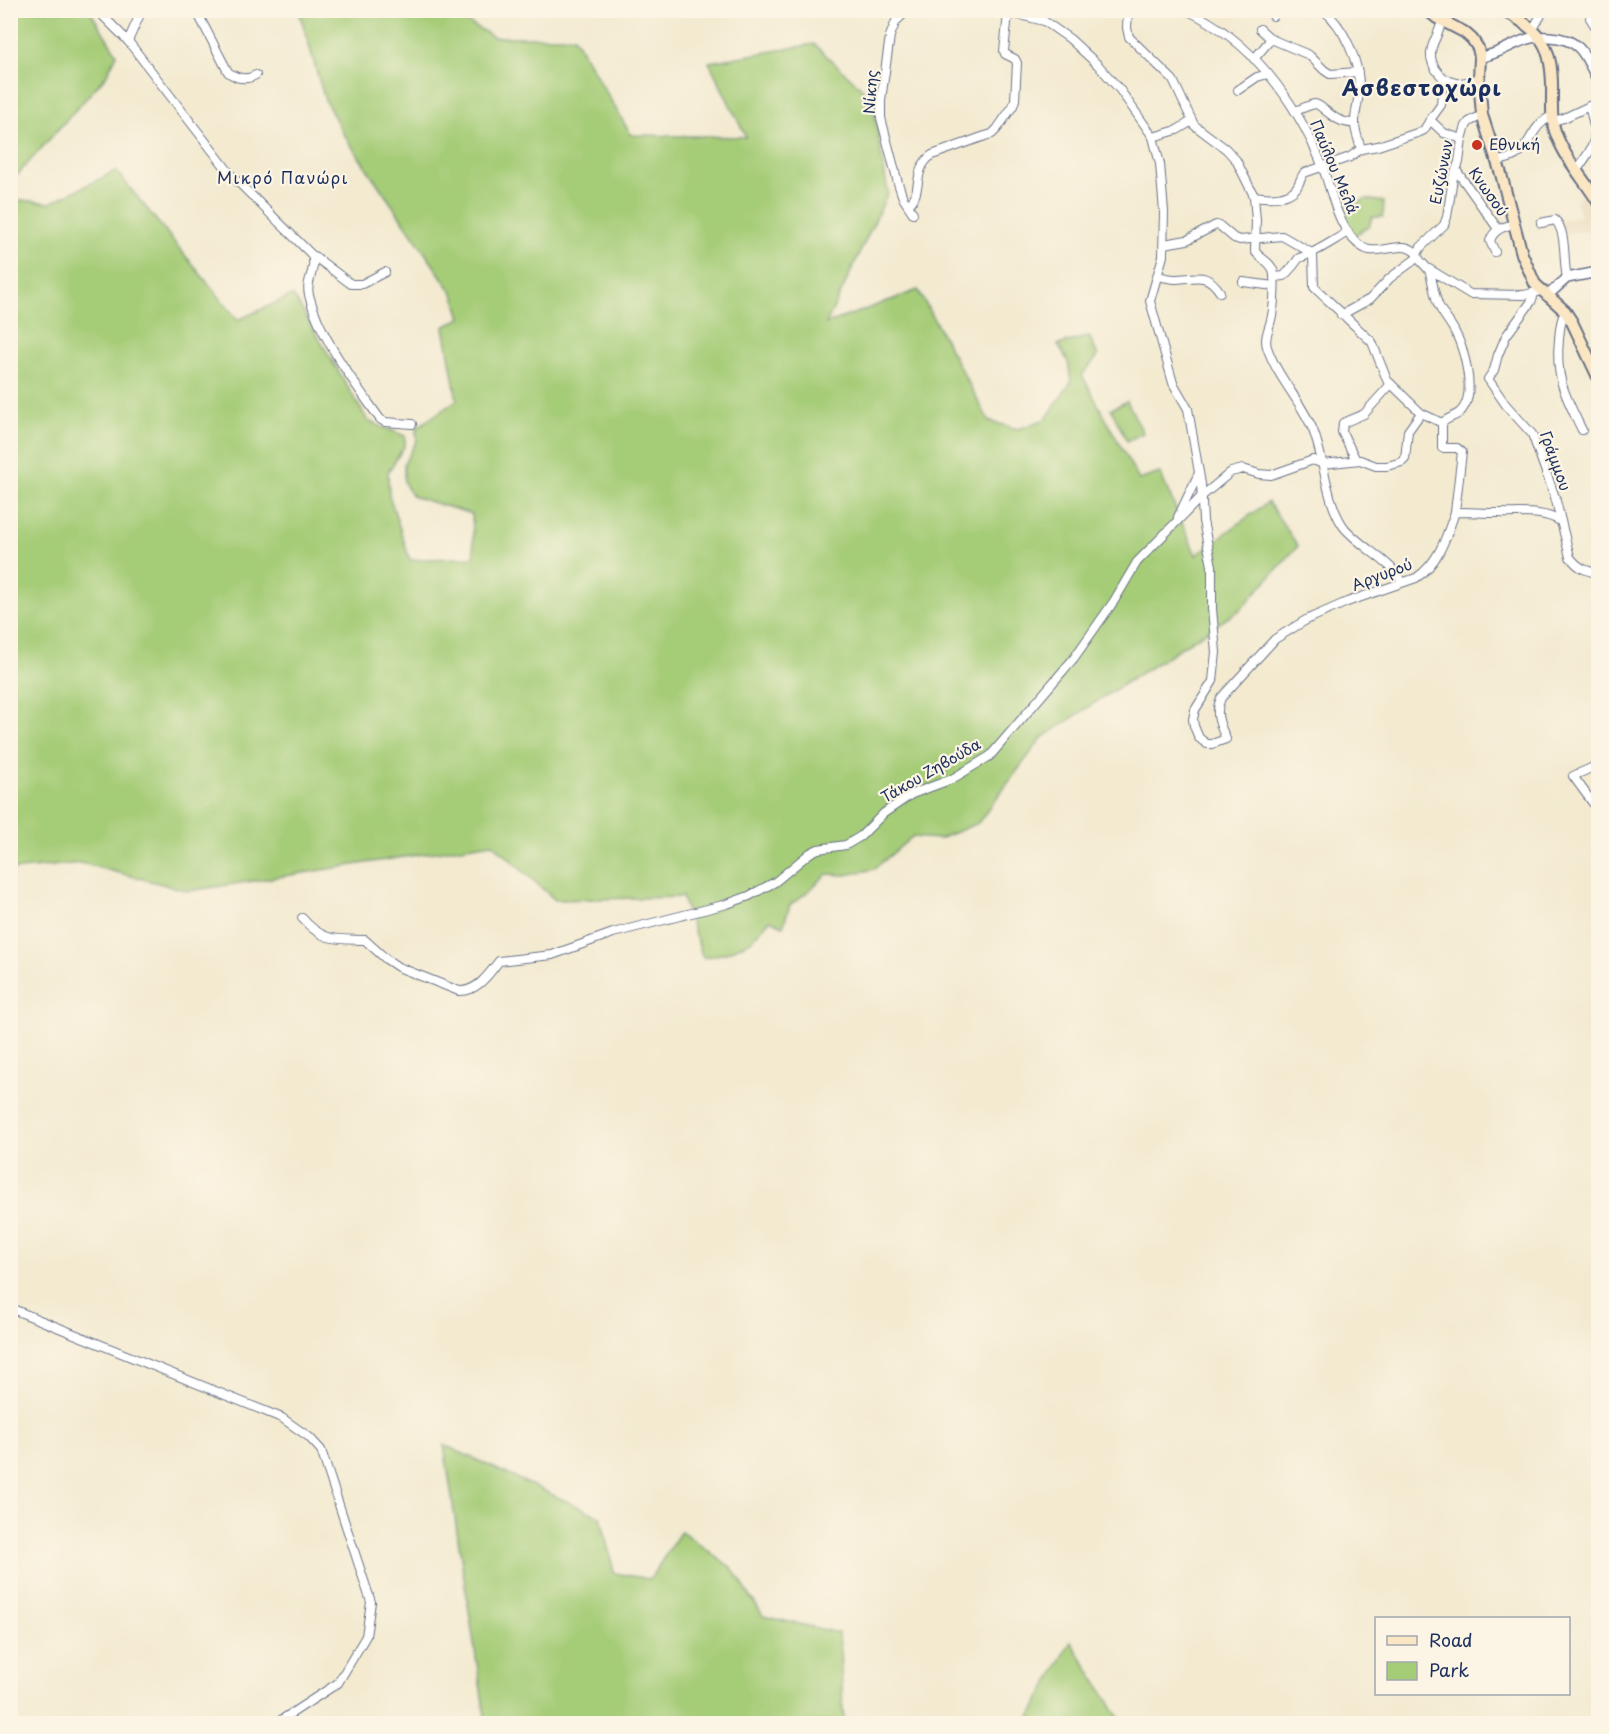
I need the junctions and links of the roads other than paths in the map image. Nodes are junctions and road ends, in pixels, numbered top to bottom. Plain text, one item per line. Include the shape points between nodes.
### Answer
1 (98, 10) edge
2 (142, 10) edge
3 (196, 10) edge
4 (908, 10) edge
5 (999, 10) edge
6 (1128, 10) edge
7 (1186, 10) edge
8 (1323, 10) edge
9 (1427, 10) edge
10 (1503, 10) edge
11 (1544, 10) edge
12 (1008, 14) junction
13 (1590, 18) dead end
14 (1442, 21) junction
15 (1260, 29) dead end
16 (1599, 31) edge
17 (1536, 32) junction
18 (1270, 39) junction
19 (128, 41) junction
20 (1480, 57) junction
21 (1254, 59) junction
22 (1358, 72) junction
23 (1268, 74) junction
24 (256, 75) dead end
25 (1443, 78) junction
26 (1479, 79) junction
27 (1599, 81) edge
28 (1238, 90) dead end
29 (1599, 102) edge
30 (1589, 106) junction
31 (1295, 111) junction
32 (1482, 115) junction
33 (1552, 118) junction
34 (1430, 120) junction
35 (1192, 122) junction
36 (1355, 123) junction
37 (1153, 137) junction
38 (1462, 140) junction
39 (1361, 149) junction
40 (1497, 161) junction
41 (1322, 166) junction
42 (1456, 170) junction
43 (1576, 170) junction
44 (1597, 195) edge
45 (1254, 196) junction
46 (908, 205) junction
47 (913, 213) dead end
48 (1541, 223) dead end
49 (1513, 224) junction
50 (1498, 229) junction
51 (1348, 232) junction
52 (1256, 239) junction
53 (1164, 244) junction
54 (1495, 252) dead end
55 (1312, 254) junction
56 (312, 255) junction
57 (1417, 256) junction
58 (1429, 269) junction
59 (385, 272) dead end
60 (1599, 273) edge
61 (1157, 276) junction
62 (1274, 277) junction
63 (1567, 278) junction
64 (1243, 282) dead end
65 (1274, 286) junction
66 (1220, 292) dead end
67 (1540, 293) junction
68 (1565, 312) junction
69 (1341, 315) junction
70 (1599, 377) edge
71 (1391, 384) junction
72 (1421, 413) junction
73 (1442, 423) junction
74 (412, 424) dead end
75 (1582, 430) dead end
76 (1356, 460) junction
77 (1323, 464) junction
78 (1199, 472) junction
79 (1202, 496) junction
80 (1455, 512) junction
81 (1176, 521) junction
82 (1560, 521) junction
83 (1599, 573) edge
84 (1402, 582) junction
85 (1599, 765) edge
86 (1599, 810) edge
87 (302, 918) dead end
88 (10, 1308) edge
89 (275, 1724) edge

1 - 19 street
2 - 19 street
3 - 24 street via 228,72 245,79
4 - 46 street, Νίκης via 896,21 890,36 881,117 898,183
5 - 12 street
6 - 35 street via 1127,34 1173,80
7 - 21 street, Παύλου Μελά via 1224,33
8 - 22 street via 1341,28
9 - 14 main road
10 - 17 main road
11 - 17 street
12 - 37 street via 1044,21 1070,39 1120,90
12 - 46 street via 1004,51 1017,63 1013,106 992,134 927,159
13 - 16 street
14 - 20 main road via 1469,36
14 - 25 street via 1431,49 1435,67
15 - 18 street
17 - 20 street
17 - 27 street via 1575,43
17 - 33 main road via 1551,64
18 - 21 street
18 - 22 street via 1309,55 1330,74
19 - 56 street via 232,176
20 - 26 main road
21 - 23 street, Παύλου Μελά
22 - 36 street
23 - 28 street
23 - 31 street, Παύλου Μελά
25 - 26 street via 1456,83
25 - 34 street via 1441,105
26 - 32 main road
29 - 30 street
30 - 33 street via 1564,118
30 - 43 street via 1596,138
31 - 36 street via 1316,104 1340,120
31 - 41 street, Παύλου Μελά
32 - 38 street, Ευζώνων via 1467,123
32 - 40 main road
33 - 40 street via 1540,123 1519,153
33 - 43 main road via 1561,146
34 - 38 street via 1444,133
34 - 39 street via 1420,132
35 - 37 street
35 - 45 street via 1230,152
36 - 39 street
37 - 53 street via 1160,164
38 - 42 street, Ευζώνων
39 - 41 street
40 - 49 main road
41 - 45 street via 1304,173 1291,192 1277,198
41 - 51 street, Παύλου Μελά
42 - 50 street, Κνωσού
42 - 57 street, Ευζώνων via 1444,225
43 - 44 main road
45 - 52 street
46 - 47 street, Νίκης
48 - 63 street via 1555,220 1558,224
49 - 50 street
49 - 67 main road
50 - 54 street via 1490,240
51 - 55 street
51 - 57 street, Παύλου Μελά via 1359,245 1370,250 1406,247
52 - 53 street via 1237,240 1216,225 1187,240
52 - 55 street via 1282,236
52 - 62 street via 1256,254 1267,261
53 - 61 street
55 - 62 street via 1299,258 1284,276
55 - 69 street via 1314,287
56 - 59 street via 351,284 362,284
56 - 74 street via 314,267 308,289 327,339 381,420
57 - 58 street
57 - 69 street, Ευζώνων via 1370,299
58 - 67 street via 1470,294
58 - 73 street via 1438,303 1460,343 1468,385 1463,409
60 - 63 street
61 - 66 street via 1199,276
61 - 78 street via 1150,301 1173,383 1188,409
62 - 65 street
63 - 67 street
64 - 65 street
65 - 77 street via 1266,344 1310,423
67 - 68 main road
67 - 82 street, Γράμμου via 1506,336 1488,379 1532,434
68 - 70 main road
68 - 75 street via 1560,326 1559,376
69 - 71 street via 1372,342
71 - 72 street
71 - 76 street via 1364,414 1342,426
72 - 73 street
72 - 76 street, Τάκου Ζηβούδα via 1408,430 1406,457 1402,462 1376,466
73 - 80 street via 1442,448 1462,452
76 - 77 street, Τάκου Ζηβούδα
77 - 79 street, Τάκου Ζηβούδα via 1310,461 1271,475 1236,470
77 - 84 street via 1343,525
78 - 79 street
78 - 81 street
79 - 81 street, Τάκου Ζηβούδα
79 - 84 street, Αργυρού via 1212,566 1216,652 1213,681 1193,719 1199,738 1207,744 1226,739 1217,710 1221,698 1275,639 1306,620
80 - 82 street via 1528,512
80 - 84 street, Αργυρού via 1444,544 1423,574
81 - 87 street, Τάκου Ζηβούδα via 1137,562 1074,658 990,756 952,779 912,794 846,845 810,853 775,882 749,896 614,933 552,955 499,961 487,977 467,992 398,967 365,940 324,936
82 - 83 street, Γράμμου via 1574,563
85 - 86 street via 1573,776
88 - 89 street via 282,1418 321,1450 371,1602 366,1636 338,1683

